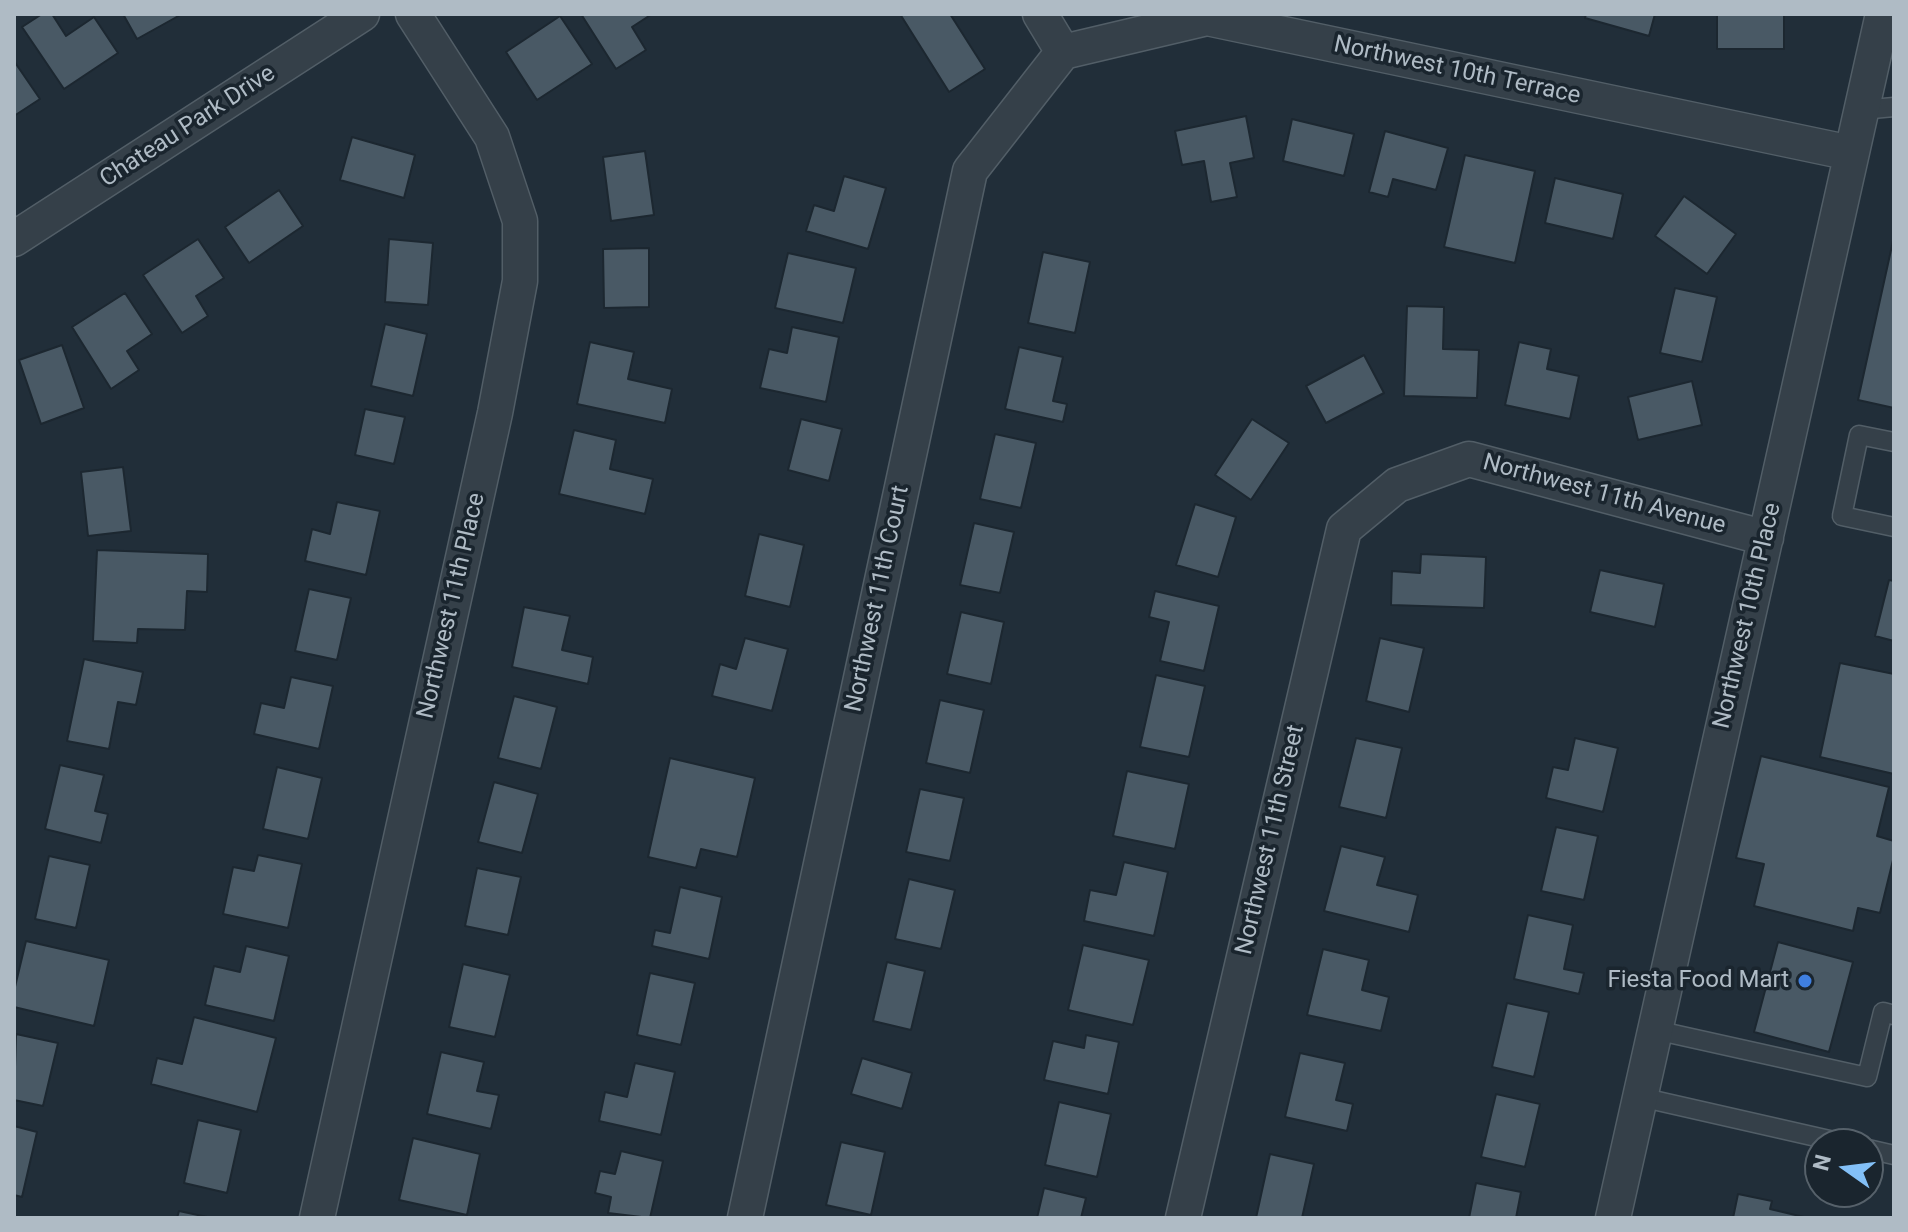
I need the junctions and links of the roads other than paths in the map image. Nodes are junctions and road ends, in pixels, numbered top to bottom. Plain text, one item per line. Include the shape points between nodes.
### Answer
1 (362, 14) edge
2 (413, 14) edge
3 (1040, 14) edge
4 (1883, 14) edge
5 (1063, 52) junction
6 (1878, 108) edge
7 (1851, 153) junction
8 (14, 239) edge
9 (1894, 442) edge
10 (1397, 485) joint
11 (1894, 527) edge
12 (1766, 538) junction
13 (1894, 1015) edge
14 (1655, 1030) junction
15 (1640, 1097) junction
16 (1804, 1134) edge
17 (317, 1218) edge
18 (745, 1218) edge
19 (1183, 1218) edge
20 (1613, 1218) edge

1 - 8 street, Chateau Park Drive
2 - 17 street, Northwest 11th Place via 492,137 520,221 520,281
3 - 5 street
4 - 6 street, Northwest 10th Place
5 - 7 street, Northwest 10th Terrace via 1207,18
5 - 18 street, Northwest 11th Court via 970,171
6 - 7 street, Northwest 10th Place
7 - 12 street, Northwest 10th Place
9 - 11 lane via 1859,435 1842,516
10 - 12 street, Northwest 11th Avenue via 1469,459
10 - 19 street, Northwest 11th Street via 1344,529
12 - 14 street, Northwest 10th Place
13 - 14 lane via 1883,1012 1867,1077
14 - 15 street, Northwest 10th Place
15 - 16 lane
15 - 20 street, Northwest 10th Place

